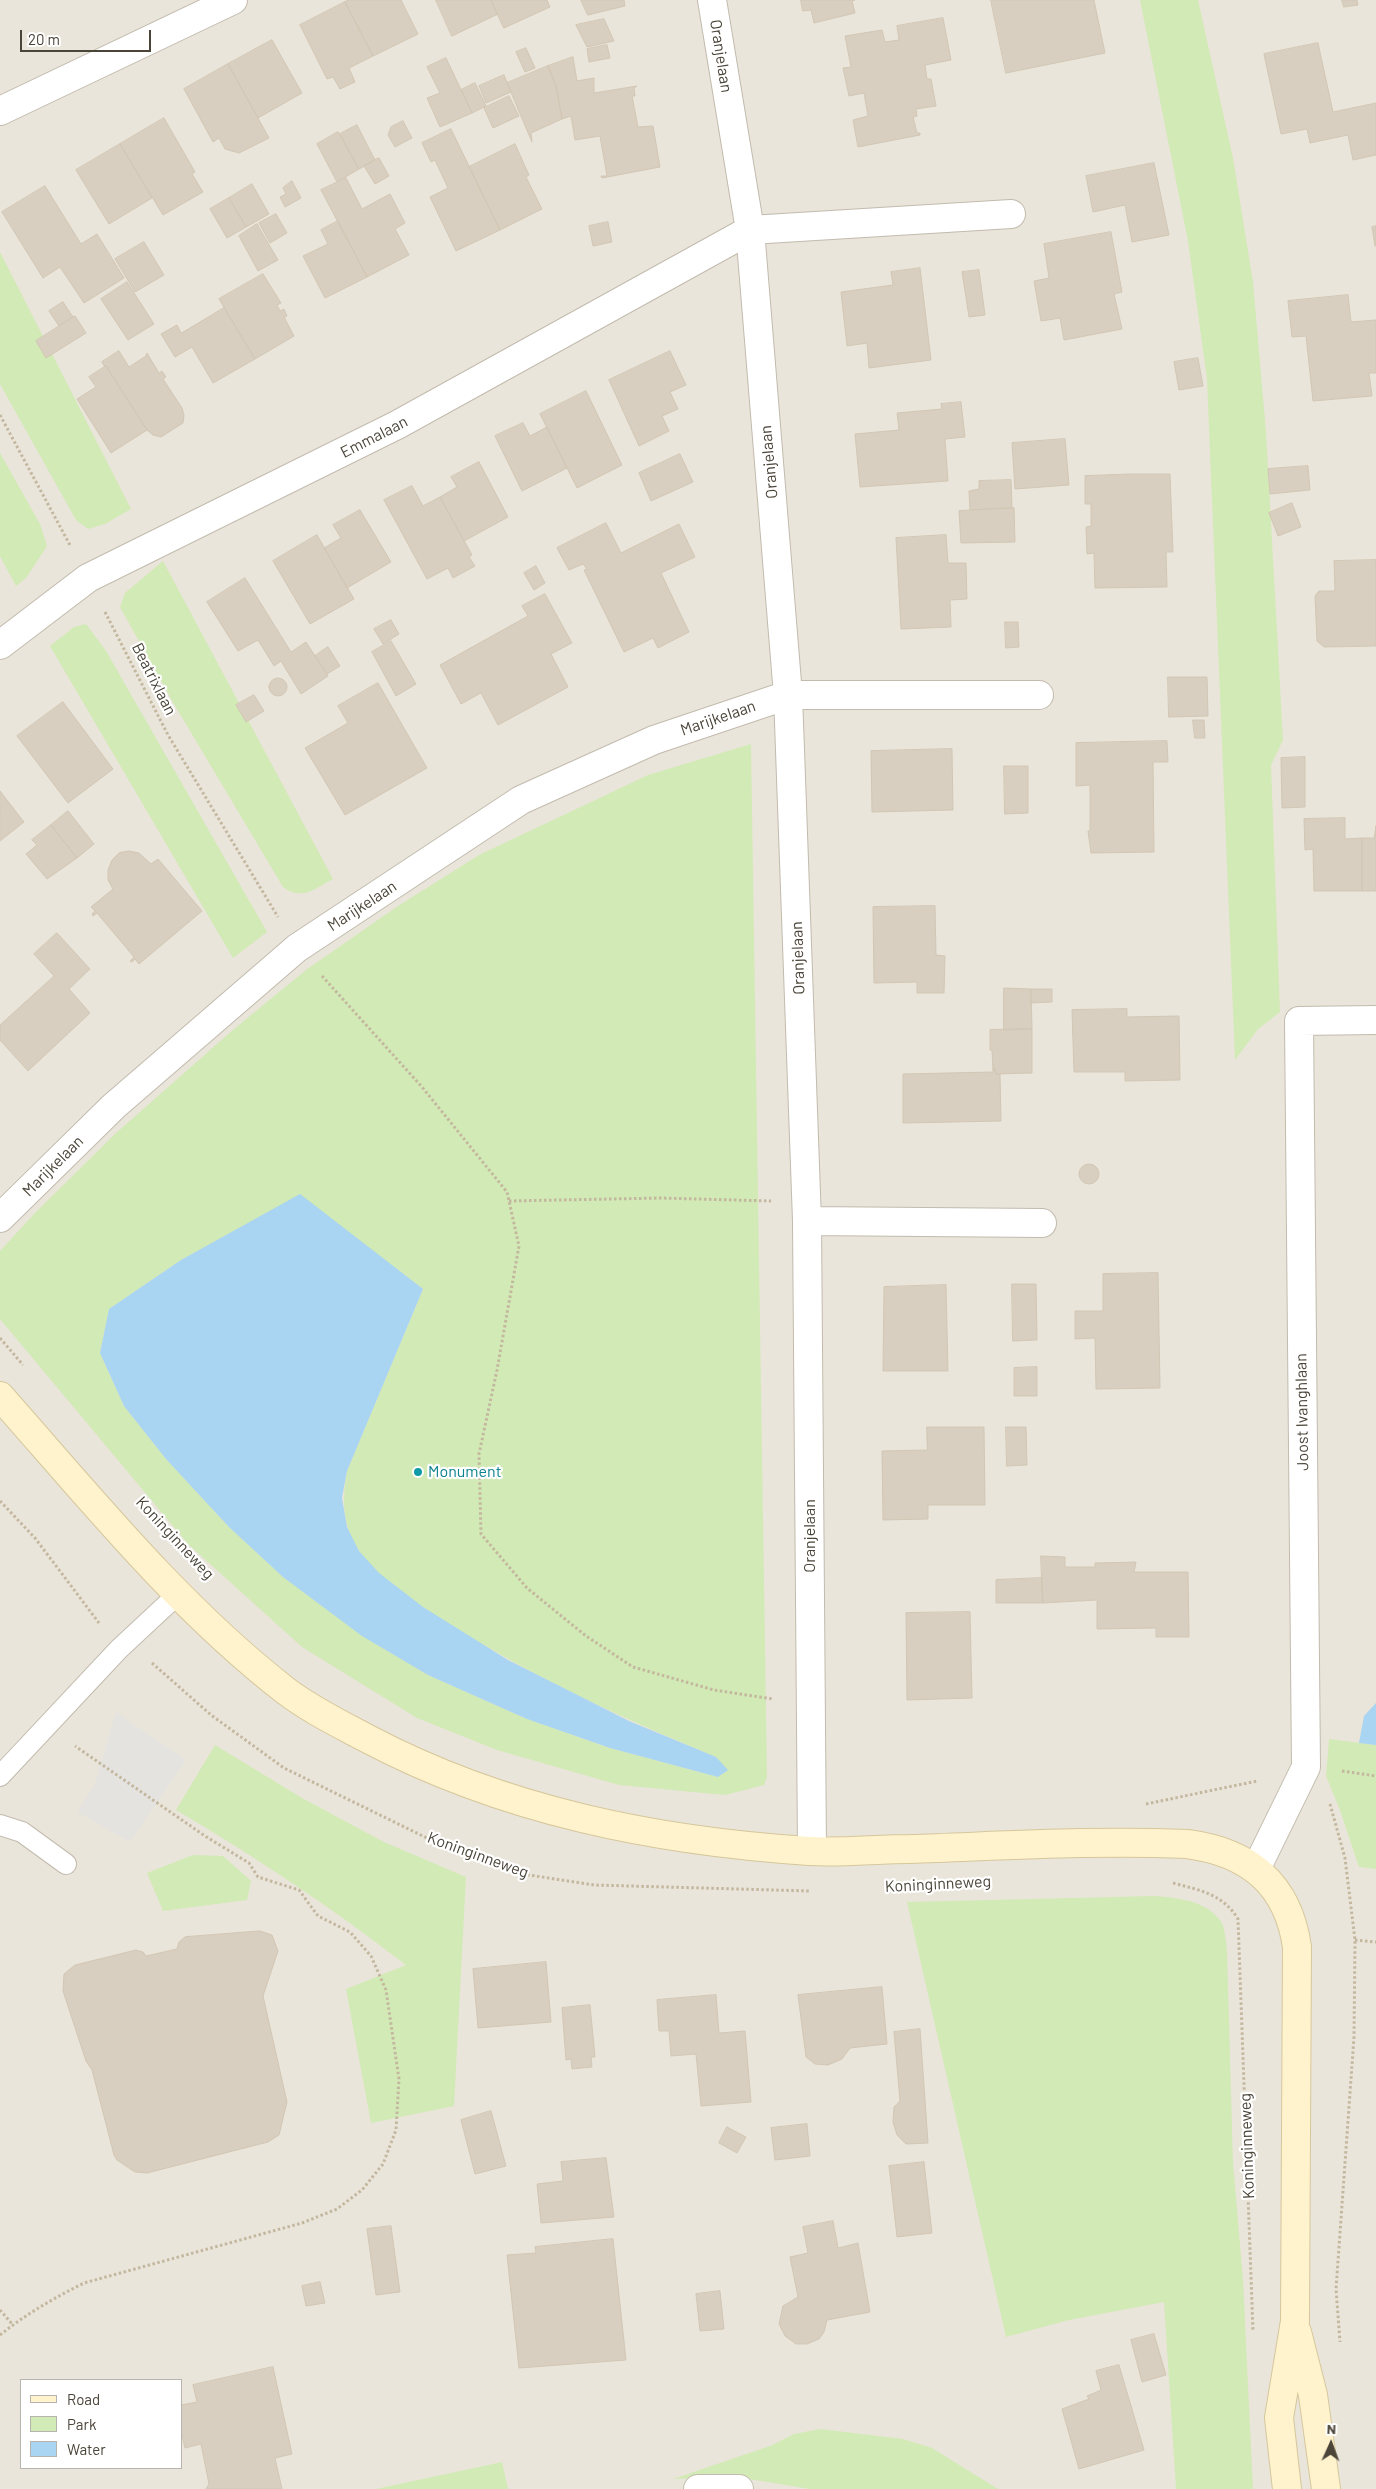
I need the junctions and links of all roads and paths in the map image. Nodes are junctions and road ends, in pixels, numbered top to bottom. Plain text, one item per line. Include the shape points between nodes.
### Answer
1 (233, 0) edge
2 (712, 0) edge
3 (0, 112) edge
4 (1011, 214) dead end
5 (750, 230) junction
6 (0, 415) edge
7 (88, 578) junction
8 (0, 645) edge
9 (788, 695) junction
10 (1039, 695) dead end
11 (297, 948) junction
12 (1376, 1020) edge
13 (509, 1201) junction
14 (807, 1211) junction
15 (0, 1218) edge
16 (1042, 1223) dead end
17 (0, 1338) edge
18 (26, 1368) dead end
19 (0, 1396) edge
20 (0, 1501) edge
21 (177, 1595) junction
22 (119, 1649) junction
23 (811, 1704) junction
24 (47, 1727) junction
25 (0, 1776) edge
26 (1300, 1783) junction
27 (0, 1825) edge
28 (812, 1851) junction
29 (66, 1864) dead end
30 (1256, 1869) junction
31 (1164, 1881) dead end
32 (813, 1891) dead end
33 (1355, 1940) junction
34 (1376, 1942) edge
35 (0, 2310) edge
36 (1295, 2321) junction
37 (13, 2325) junction
38 (0, 2335) edge
39 (1253, 2336) dead end
40 (1340, 2346) dead end
41 (698, 2489) edge
42 (739, 2489) edge
43 (1287, 2489) edge
44 (1326, 2489) edge

1 - 3 street
2 - 5 street, Oranjelaan
4 - 5 street
5 - 7 street, Emmalaan via 397,426
5 - 9 street, Oranjelaan
6 - 7 path, Beatrixlaan
7 - 8 street, Emmalaan
7 - 11 path, Beatrixlaan via 168,735
9 - 10 street
9 - 11 street, Marijkelaan via 654,740 521,800
9 - 14 street, Oranjelaan
11 - 13 path, Beatrixlaan via 422,1087 507,1192
11 - 15 street, Marijkelaan via 114,1106
12 - 26 street, Joost Ivanghlaan via 1299,1021 1306,1767
13 - 14 path via 661,1198
13 - 23 path, Beatrixlaan via 519,1246 479,1454 481,1534 528,1588 586,1636 633,1667 714,1690
14 - 16 street
14 - 23 street, Oranjelaan
17 - 18 path
19 - 21 street
20 - 22 path via 35,1538
21 - 22 lane
21 - 28 street via 290,1694 336,1722 433,1771 557,1813 629,1830
22 - 24 lane
22 - 32 path, Koninginneweg via 150,1662 211,1715 284,1768 433,1841 516,1873 594,1886
23 - 28 street, Oranjelaan
24 - 25 lane
24 - 37 path via 249,1863 258,1877 299,1890 318,1916 350,1932 371,1956 386,1990 399,2079 396,2130 384,2164 362,2190 337,2208 302,2223 84,2283 52,2299
26 - 30 street, Joost Ivanghlaan
26 - 33 path via 1323,1793 1334,1812 1345,1858
27 - 29 lane via 22,1832
28 - 30 street via 1178,1843 1221,1850
30 - 36 street via 1290,1913 1297,1947
31 - 39 path, Koninginneweg via 1210,1893 1230,1906 1238,1919
33 - 34 path
33 - 40 path via 1354,2036 1336,2288
35 - 37 path
36 - 43 street via 1279,2418
36 - 44 street via 1313,2395
37 - 38 path
41 - 42 street

